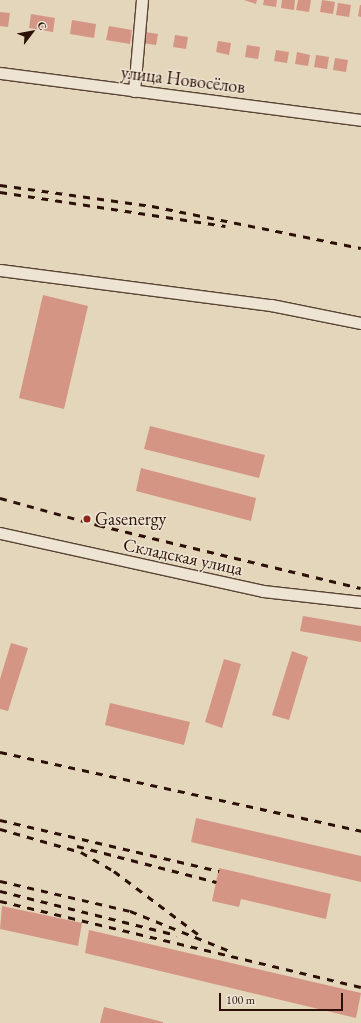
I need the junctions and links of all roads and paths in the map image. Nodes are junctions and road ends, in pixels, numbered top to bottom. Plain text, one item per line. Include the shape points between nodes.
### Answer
1 (142, 0) edge
2 (0, 74) edge
3 (134, 91) junction
4 (361, 120) edge
5 (0, 270) edge
6 (361, 323) edge
7 (0, 533) edge
8 (361, 602) edge

1 - 3 street
2 - 3 street, улица Новосёлов
3 - 4 street, улица Новосёлов
5 - 6 street via 271,306
7 - 8 street, Складская улица via 255,590

